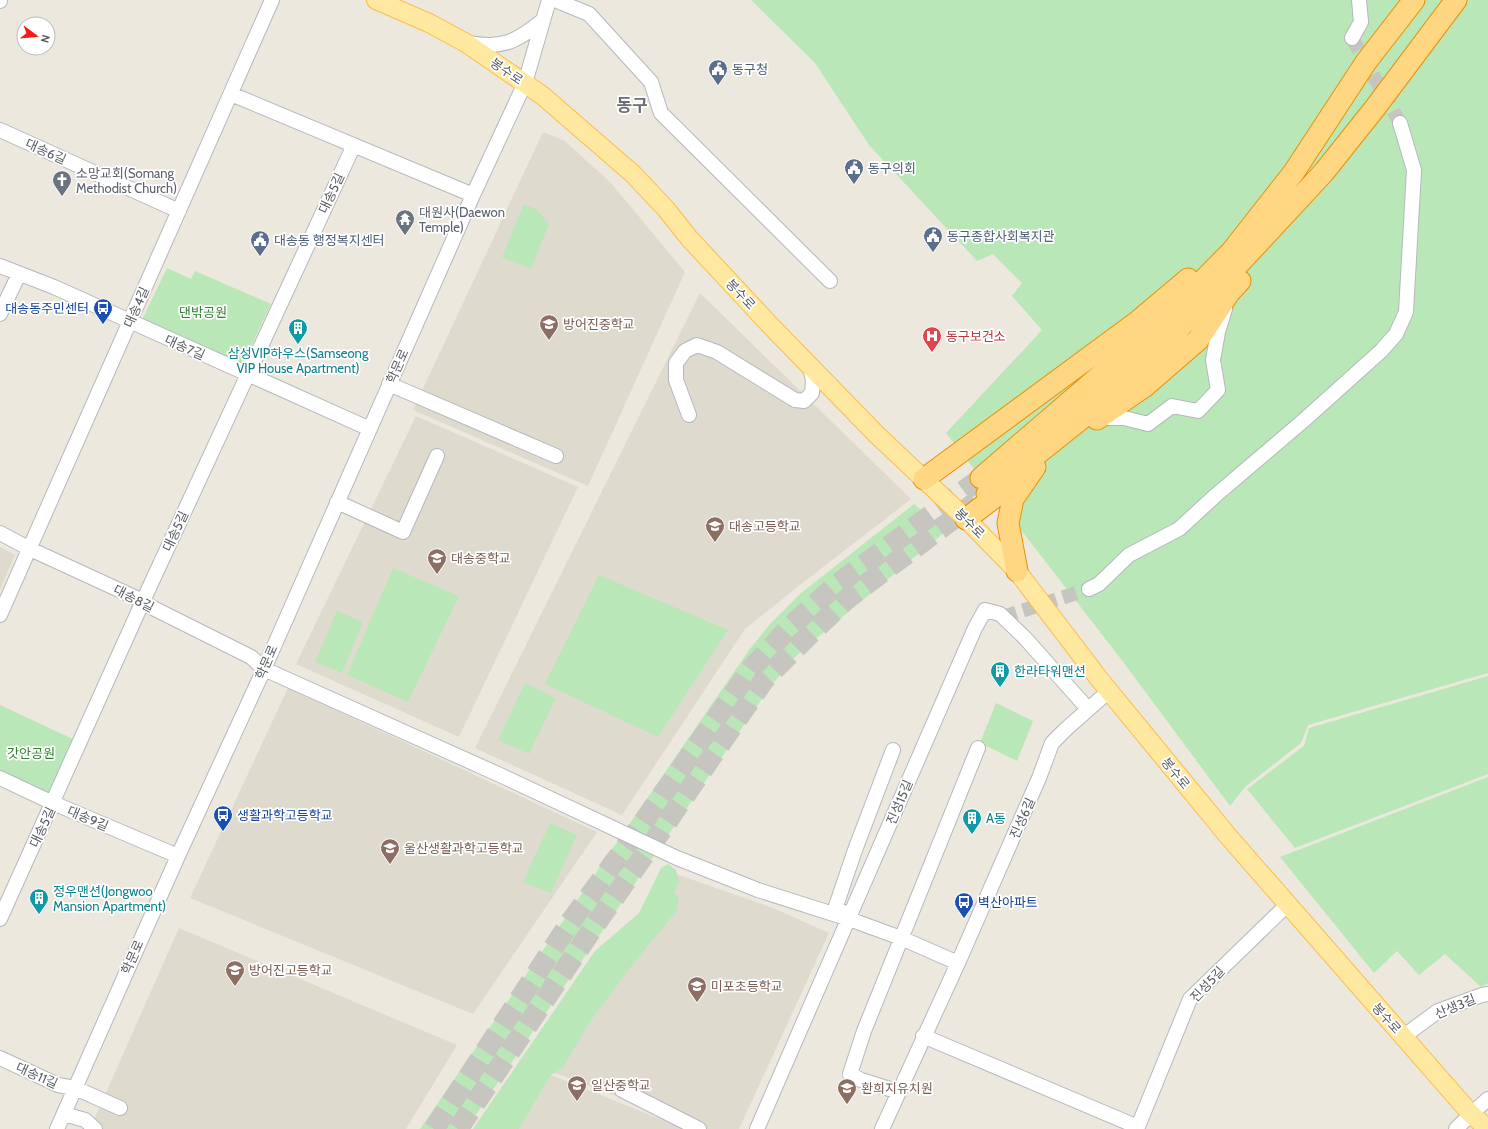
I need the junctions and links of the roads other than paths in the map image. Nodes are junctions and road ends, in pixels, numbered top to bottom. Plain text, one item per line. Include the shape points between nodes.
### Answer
1 (272, 0) edge
2 (376, 0) edge
3 (549, 0) edge
4 (555, 0) edge
5 (1359, 0) edge
6 (1407, 0) edge
7 (1414, 0) edge
8 (1456, 0) edge
9 (542, 21) junction
10 (1352, 38) dead end
11 (466, 43) junction
12 (1366, 62) junction
13 (525, 83) junction
14 (231, 94) junction
15 (1400, 123) tunnel mouth
16 (0, 130) edge
17 (354, 145) junction
18 (1294, 172) junction
19 (1324, 172) junction
20 (474, 195) junction
21 (178, 211) junction
22 (0, 266) edge
23 (19, 274) junction
24 (830, 281) dead end
25 (1229, 293) junction
26 (0, 314) edge
27 (130, 322) junction
28 (810, 366) junction
29 (247, 374) junction
30 (389, 384) junction
31 (689, 415) dead end
32 (1098, 418) junction
33 (370, 429) junction
34 (437, 456) dead end
35 (556, 456) dead end
36 (1035, 467) junction
37 (924, 479) junction
38 (337, 502) junction
39 (966, 519) junction
40 (0, 533) edge
41 (30, 549) junction
42 (1017, 571) junction
43 (1089, 589) tunnel mouth
44 (143, 602) junction
45 (0, 615) edge
46 (264, 669) junction
47 (1109, 691) junction
48 (1088, 709) junction
49 (978, 748) dead end
50 (894, 750) dead end
51 (0, 778) edge
52 (53, 803) junction
53 (178, 856) junction
54 (1288, 904) junction
55 (0, 919) edge
56 (849, 919) junction
57 (901, 938) junction
58 (958, 963) junction
59 (1488, 994) edge
60 (923, 1036) junction
61 (1404, 1036) junction
62 (0, 1058) edge
63 (75, 1088) junction
64 (622, 1090) dead end
65 (899, 1092) junction
66 (1488, 1099) edge
67 (120, 1108) dead end
68 (64, 1114) junction
69 (1471, 1114) junction
70 (1137, 1128) edge
71 (57, 1129) edge
72 (95, 1129) edge
73 (699, 1129) edge
74 (757, 1129) edge
75 (882, 1129) edge
76 (1456, 1129) edge
77 (1488, 1129) edge

1 - 14 street, 대송4길
2 - 11 main road, 봉수로 via 429,23
3 - 9 street, 학문로
4 - 24 street via 589,14 651,82 661,113
5 - 10 street via 1361,22
6 - 12 highway
7 - 12 highway
8 - 19 highway
9 - 11 street via 519,38 506,43 495,46
9 - 13 street, 학문로
11 - 13 main road, 봉수로
12 - 18 highway
13 - 20 street, 학문로
13 - 28 main road, 봉수로 via 633,174 711,263
14 - 17 street
14 - 21 street, 대송4길
15 - 43 street via 1414,170 1406,312 1396,334 1381,351 1309,416 1179,529 1129,555 1099,584
16 - 21 street, 대송6길
17 - 20 street
17 - 29 street, 대송5길
18 - 19 highway via 1232,251 1159,325 984,486 1091,411 1172,336
18 - 37 highway via 1243,215 1195,273 1137,322
19 - 25 highway via 1304,210
20 - 30 street, 학문로
21 - 27 street, 대송4길
22 - 23 street, 대송7길
23 - 26 street
23 - 27 street, 대송7길
25 - 32 highway via 1198,340 1146,386
25 - 32 street via 1213,360 1218,390 1198,411 1172,406 1148,424 1124,418
27 - 29 street, 대송7길
27 - 41 street, 대송4길
28 - 31 street via 812,393 804,401 795,400 717,352 697,345 685,351 676,362 676,380
28 - 37 main road, 봉수로
29 - 33 street, 대송7길
29 - 44 street, 대송5길
30 - 33 street, 학문로
30 - 35 street
32 - 36 highway
33 - 38 street, 학문로
34 - 38 street via 403,532
36 - 39 highway
36 - 42 highway via 1013,499 1008,523
37 - 39 main road, 봉수로
38 - 46 street, 학문로
39 - 42 main road, 봉수로
40 - 41 street, 대송8길
41 - 44 street, 대송8길
41 - 45 street, 대송4길
42 - 47 main road, 봉수로
44 - 46 street, 대송8길 via 251,656
44 - 52 street, 대송5길
46 - 53 street, 학문로
46 - 56 street, 대송8길 via 677,858 758,890
47 - 48 street, 진성6길
47 - 54 main road, 봉수로 via 1228,836
48 - 56 street, 진성15길 via 1025,638 1000,614 985,610
48 - 58 street, 진성6길 via 1052,743
49 - 57 street
50 - 56 street via 836,906
51 - 52 street, 대송9길
52 - 53 street, 대송9길
52 - 55 street, 대송5길
53 - 63 street, 학문로
54 - 61 main road, 봉수로
54 - 70 street, 진성5길 via 1190,999
56 - 57 street
56 - 74 street, 진성15길
57 - 58 street
57 - 65 street via 850,1074
58 - 60 street, 진성6길
59 - 61 street, 산생3길 via 1438,1010
60 - 65 street, 진성6길
60 - 70 street
61 - 69 main road, 봉수로
62 - 63 street, 대송11길 via 58,1085
63 - 67 street, 대송11길
63 - 68 street, 학문로
64 - 73 street
65 - 75 street, 진성6길
66 - 69 street
68 - 71 street, 학문로
68 - 72 street via 85,1120
69 - 76 street
69 - 77 main road, 봉수로

